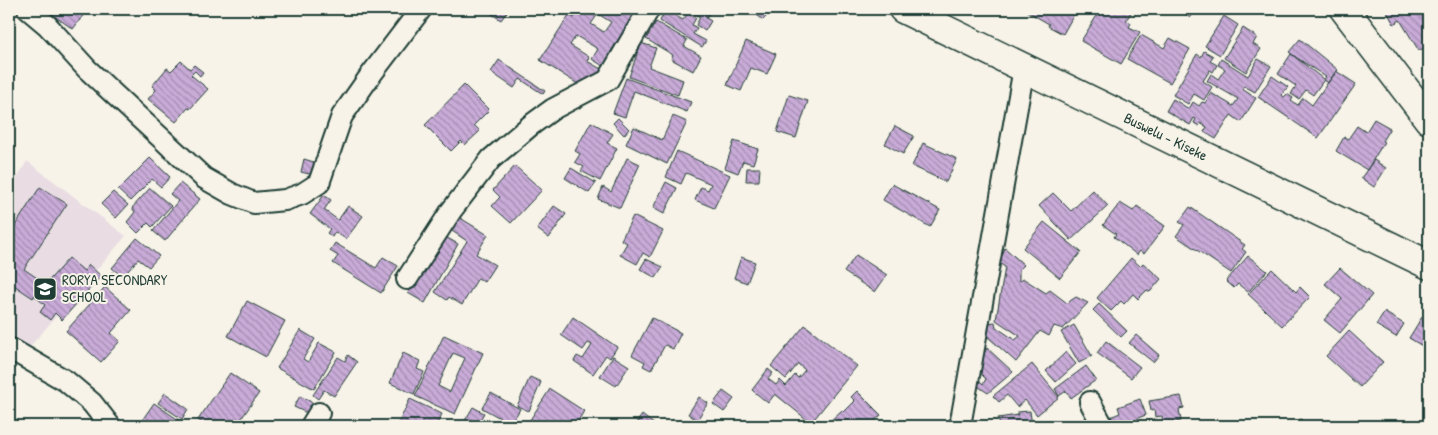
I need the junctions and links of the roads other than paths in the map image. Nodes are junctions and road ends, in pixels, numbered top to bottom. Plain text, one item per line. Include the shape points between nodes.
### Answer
1 (28, 9) edge
2 (421, 9) edge
3 (650, 9) edge
4 (904, 9) edge
5 (1344, 9) edge
6 (1024, 68) junction
7 (1429, 120) edge
8 (1429, 265) edge
9 (407, 279) dead end
10 (9, 348) edge
11 (1090, 402) dead end
12 (110, 426) edge
13 (960, 426) edge
14 (1103, 426) edge

1 - 2 street via 204,178 254,203 285,200 319,184 342,116
3 - 9 street via 608,80 553,109 491,159 451,211
4 - 6 main road, Buswelu - Kiseke
5 - 7 main road
6 - 8 main road, Buswelu - Kiseke
6 - 13 street
10 - 12 street via 66,381 92,403
11 - 14 street

